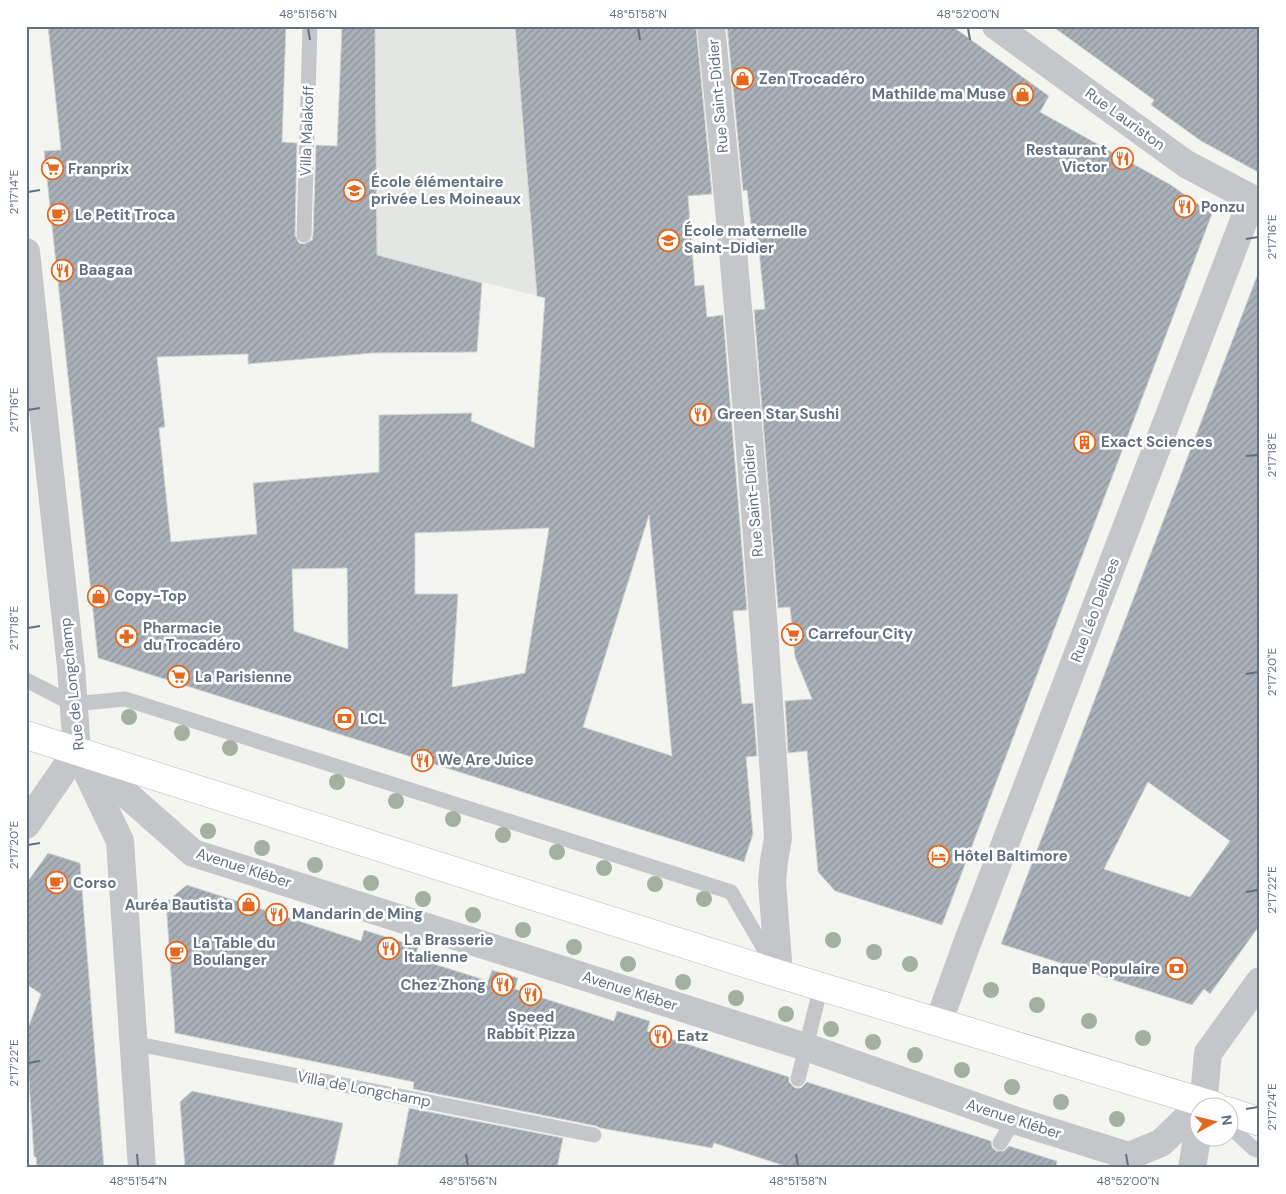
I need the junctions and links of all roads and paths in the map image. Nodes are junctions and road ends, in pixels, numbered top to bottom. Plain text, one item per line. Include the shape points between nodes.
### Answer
1 (310, 26) edge
2 (711, 26) edge
3 (996, 26) edge
4 (1256, 201) edge
5 (304, 235) dead end
6 (26, 252) edge
7 (26, 680) edge
8 (73, 704) junction
9 (26, 735) edge
10 (77, 751) junction
11 (26, 825) edge
12 (779, 974) junction
13 (1260, 981) edge
14 (821, 986) junction
15 (938, 1021) junction
16 (133, 1043) junction
17 (806, 1046) junction
18 (798, 1079) dead end
19 (1208, 1096) edge
20 (1188, 1101) edge
21 (1238, 1116) edge
22 (1014, 1120) junction
23 (1188, 1122) edge
24 (1260, 1122) edge
25 (594, 1135) dead end
26 (1238, 1135) edge
27 (1000, 1143) dead end
28 (1196, 1146) edge
29 (1260, 1151) edge
30 (142, 1168) edge
31 (1192, 1168) edge

1 - 5 lane, Villa Malakoff
2 - 12 street, Rue Saint-Didier via 768,690 778,838 772,882
3 - 4 street, Rue Lauriston via 1186,164
4 - 15 street, Rue Léo Delibes
6 - 8 street, Rue de Longchamp
7 - 8 lane
8 - 10 street, Rue de Longchamp
8 - 12 lane via 125,700 731,892
9 - 10 main road, Avenue Kléber
10 - 11 street
10 - 12 main road, Avenue Kléber
10 - 16 street, Rue de Longchamp via 120,841
10 - 17 street, Avenue Kléber via 193,853
12 - 14 main road, Avenue Kléber
13 - 19 street via 1208,1054
14 - 15 main road, Avenue Kléber
14 - 17 lane
15 - 20 main road, Avenue Kléber
16 - 25 lane, Villa de Longchamp
16 - 30 street, Rue de Longchamp
17 - 18 lane
17 - 22 street, Avenue Kléber
21 - 24 main road, Avenue Kléber
22 - 23 street, Avenue Kléber via 1129,1156 1161,1143
22 - 27 lane
26 - 29 lane
28 - 31 street

